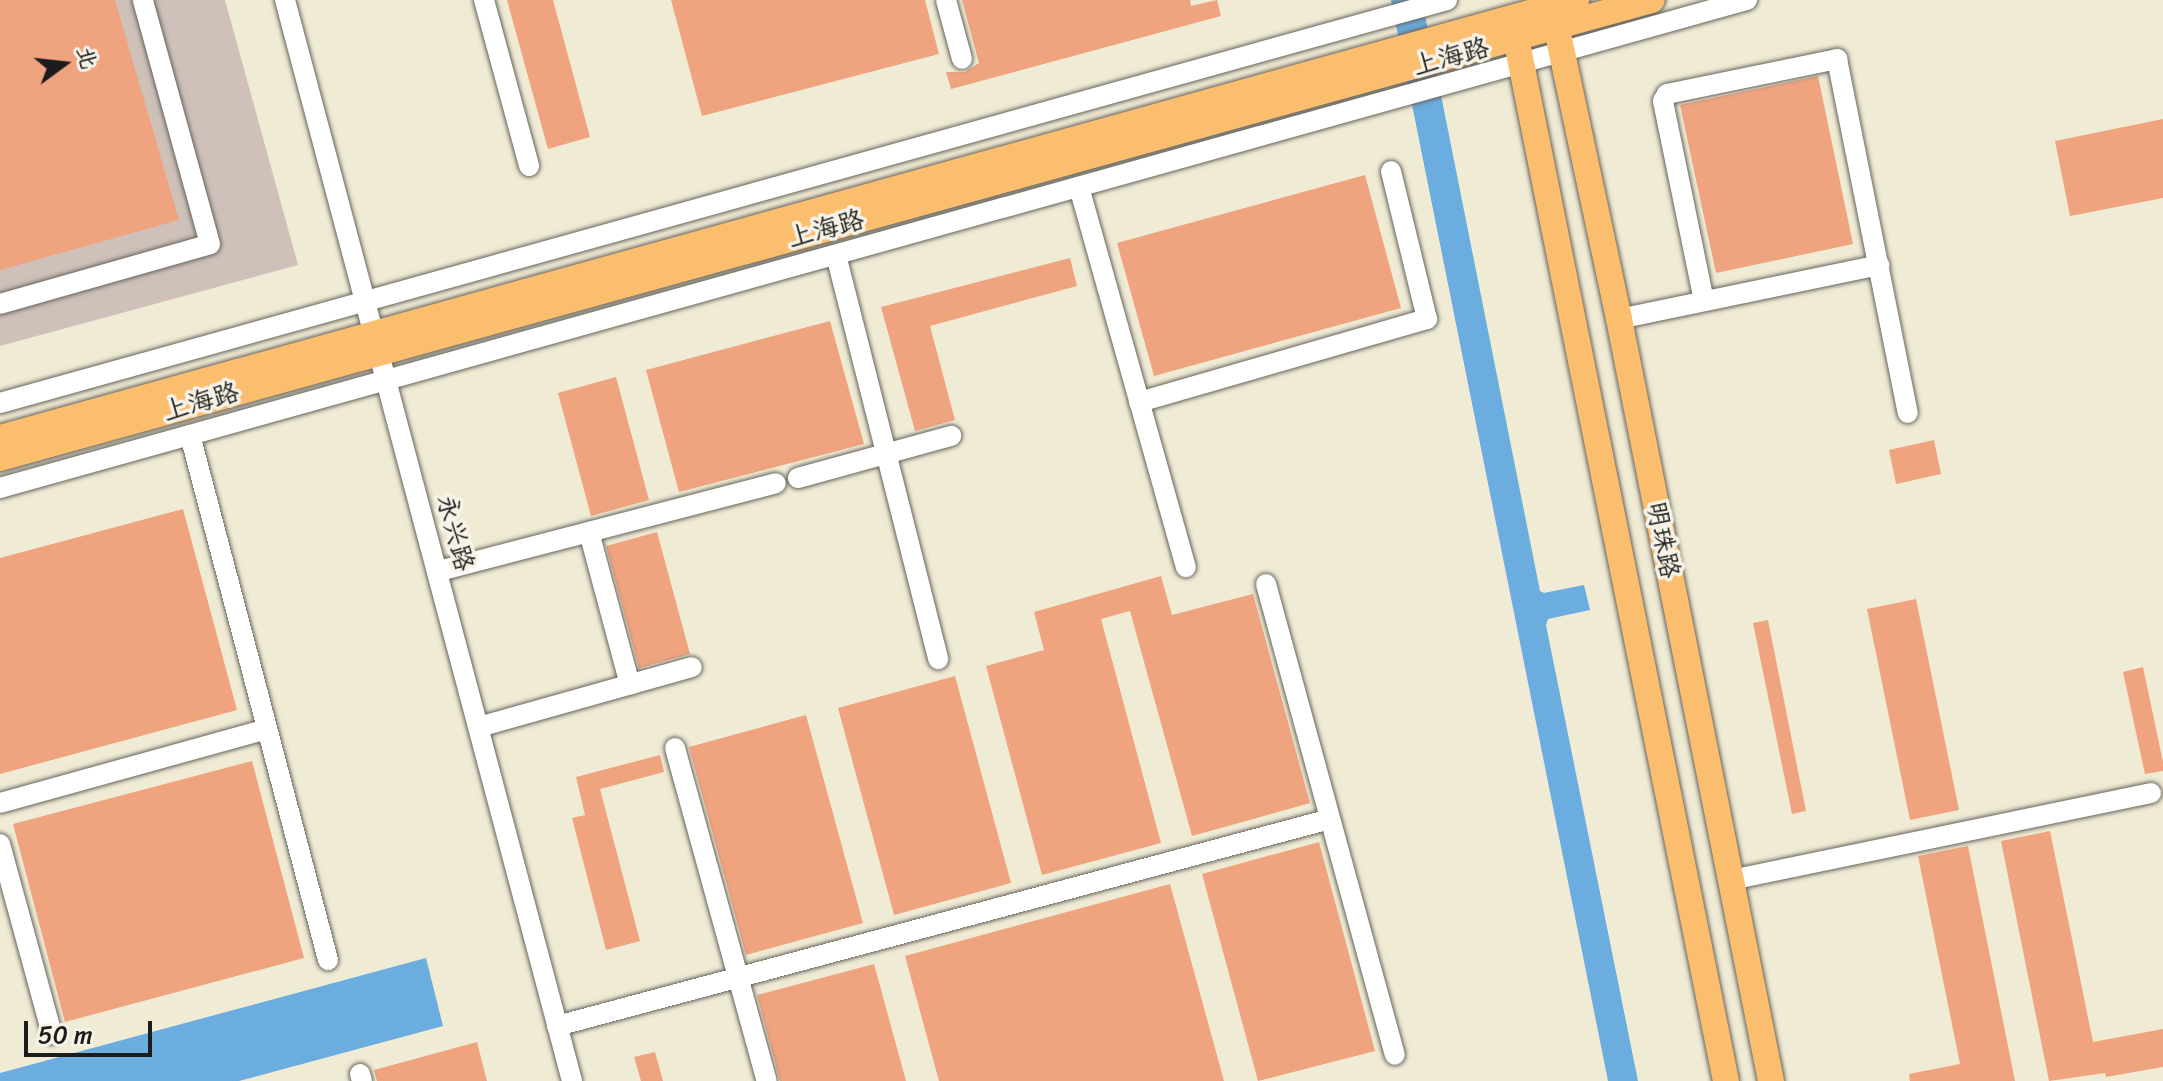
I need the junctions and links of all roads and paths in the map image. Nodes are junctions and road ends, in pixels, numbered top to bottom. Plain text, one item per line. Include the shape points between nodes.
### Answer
1 (143, 0) edge
2 (285, 0) edge
3 (484, 0) edge
4 (946, 0) edge
5 (1447, 0) edge
6 (1652, 0) edge
7 (1747, 0) edge
8 (1559, 17) edge
9 (1514, 30) edge
10 (962, 59) dead end
11 (529, 166) dead end
12 (1391, 171) dead end
13 (1079, 187) junction
14 (836, 255) junction
15 (1879, 265) junction
16 (366, 301) junction
17 (1704, 301) junction
18 (0, 304) edge
19 (1619, 319) junction
20 (377, 343) junction
21 (387, 380) junction
22 (1139, 402) junction
23 (0, 403) edge
24 (1908, 413) dead end
25 (190, 435) junction
26 (951, 436) dead end
27 (0, 438) edge
28 (884, 454) junction
29 (0, 458) edge
30 (798, 478) dead end
31 (776, 483) dead end
32 (0, 488) edge
33 (589, 532) junction
34 (1186, 567) dead end
35 (439, 571) junction
36 (1266, 584) dead end
37 (938, 659) dead end
38 (692, 667) dead end
39 (630, 685) junction
40 (479, 727) junction
41 (267, 729) junction
42 (675, 748) dead end
43 (2151, 793) dead end
44 (0, 803) edge
45 (1330, 819) junction
46 (0, 844) edge
47 (1731, 880) junction
48 (328, 960) dead end
49 (738, 977) junction
50 (557, 1026) junction
51 (52, 1034) dead end
52 (1395, 1055) dead end
53 (572, 1081) edge
54 (767, 1081) edge
55 (1726, 1081) edge
56 (1771, 1081) edge

1 - 18 street via 210,244
2 - 16 street, 永兴路
3 - 11 street
4 - 10 street
5 - 16 street
6 - 8 main road, 上海路
7 - 8 street
8 - 9 main road, 上海路
8 - 19 main road, 明珠路
9 - 13 street
9 - 20 main road, 上海路
9 - 55 main road, 明珠路
12 - 22 street via 1427,319
13 - 14 street
13 - 22 street
14 - 21 street
14 - 28 street
15 - 17 street
15 - 17 street via 1837,59 1667,94 1663,101
15 - 24 street
16 - 20 street, 永兴路
16 - 23 street
17 - 19 street
19 - 47 main road, 明珠路
20 - 21 street, 永兴路
20 - 27 main road, 上海路
20 - 29 main road, 上海路
21 - 25 street
21 - 35 street, 永兴路
22 - 34 street
25 - 32 street
25 - 41 street
26 - 28 street
28 - 30 street
28 - 37 street
31 - 33 street
33 - 35 street
33 - 39 street
35 - 40 street, 永兴路
36 - 45 street
38 - 39 street
39 - 40 street
40 - 50 street, 永兴路
41 - 44 street
41 - 48 street
42 - 49 street
43 - 47 street
45 - 49 street
45 - 52 street
46 - 51 street
47 - 56 main road, 明珠路
49 - 50 street
49 - 54 street
50 - 53 street, 永兴路

